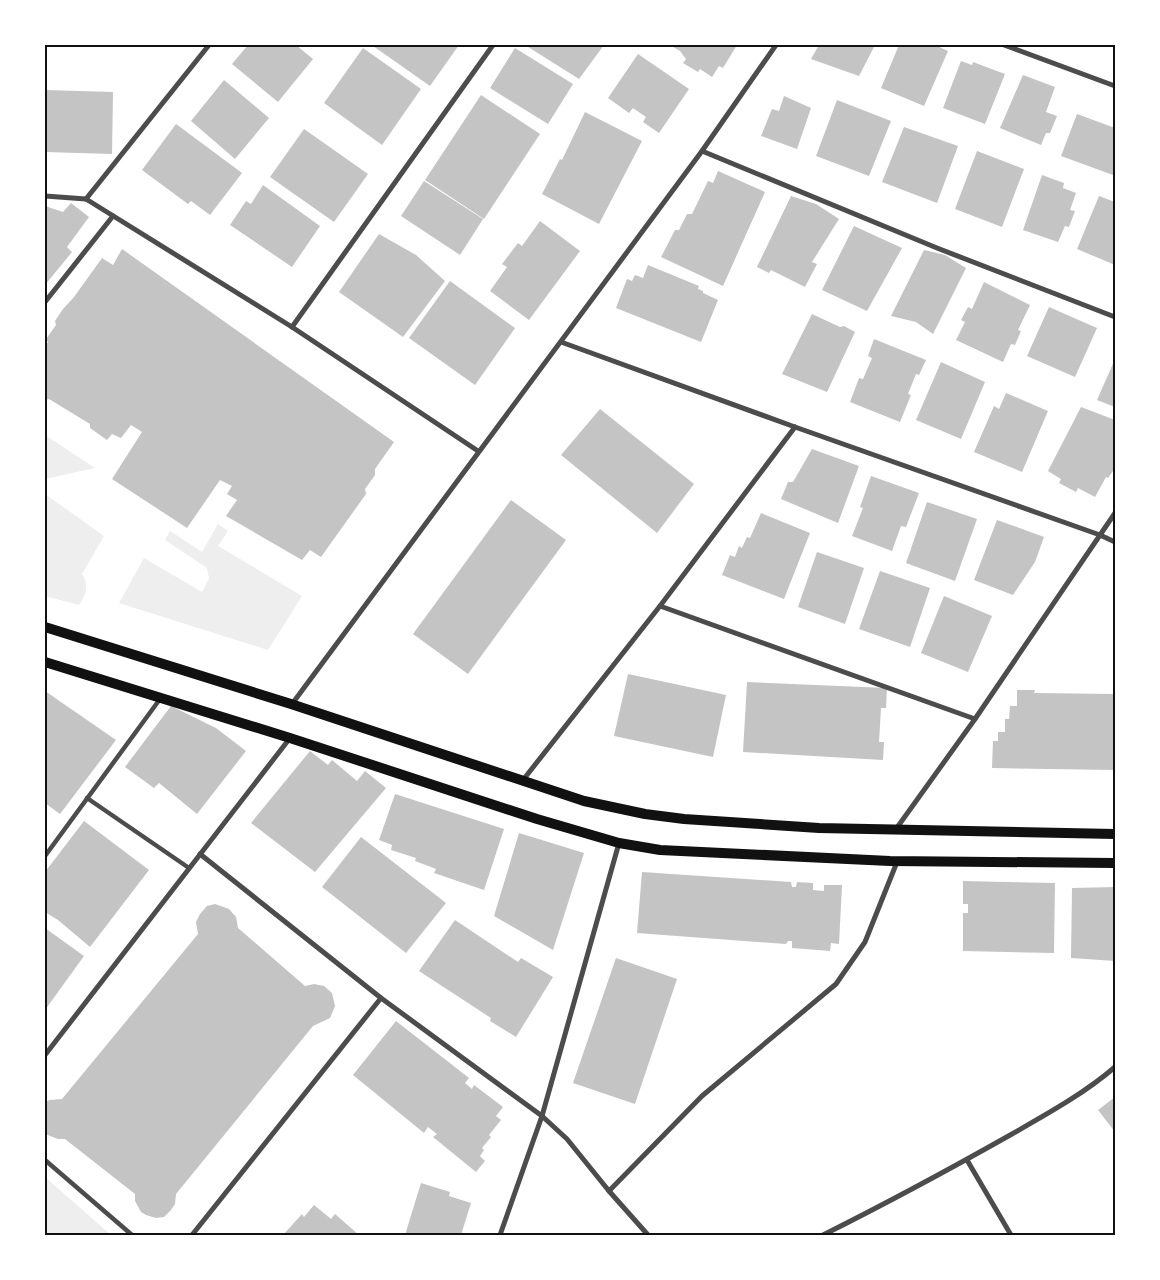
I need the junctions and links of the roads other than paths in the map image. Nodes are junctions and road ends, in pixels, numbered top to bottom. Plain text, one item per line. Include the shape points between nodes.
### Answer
1 (209, 45) edge
2 (493, 45) edge
3 (776, 45) edge
4 (1004, 45) edge
5 (1115, 86) edge
6 (702, 151) junction
7 (45, 196) edge
8 (86, 199) junction
9 (113, 216) junction
10 (45, 302) edge
11 (1115, 317) edge
12 (292, 327) junction
13 (560, 342) junction
14 (795, 427) junction
15 (478, 451) junction
16 (1115, 513) edge
17 (1100, 535) junction
18 (1115, 542) edge
19 (660, 606) junction
20 (45, 626) edge
21 (45, 662) edge
22 (160, 699) junction
23 (291, 704) junction
24 (975, 719) junction
25 (290, 738) junction
26 (523, 780) junction
27 (87, 798) junction
28 (896, 830) junction
29 (1115, 834) edge
30 (619, 843) junction
31 (200, 854) junction
32 (45, 856) edge
33 (897, 861) junction
34 (1115, 863) edge
35 (189, 868) junction
36 (381, 998) junction
37 (46, 1053) edge
38 (1115, 1067) edge
39 (542, 1116) junction
40 (45, 1160) edge
41 (967, 1160) junction
42 (609, 1191) junction
43 (132, 1235) edge
44 (192, 1235) edge
45 (500, 1235) edge
46 (648, 1235) edge
47 (824, 1235) edge
48 (1011, 1235) edge

1 - 8 street
2 - 12 street
3 - 6 street
4 - 5 street
6 - 11 street
6 - 13 street
7 - 8 street
8 - 9 street
9 - 10 street
9 - 12 street
12 - 15 street
13 - 14 street
13 - 15 street
14 - 17 street
14 - 19 street
15 - 23 street
16 - 17 street
17 - 18 street
17 - 24 street
19 - 24 street
19 - 26 street
20 - 23 main road
21 - 22 main road
22 - 25 main road
22 - 27 street
23 - 26 main road
24 - 28 street
25 - 30 main road via 537,820
25 - 31 street
26 - 28 main road via 584,801 646,814 819,828
27 - 32 street
27 - 35 street
28 - 29 main road
30 - 33 main road via 660,850
30 - 39 street
31 - 35 street
31 - 36 street
33 - 34 main road
33 - 42 street via 865,942 836,984 702,1096
35 - 37 street
36 - 39 street
36 - 44 street
38 - 41 street
39 - 42 street via 567,1139
39 - 45 street
40 - 43 street
41 - 47 street
41 - 48 street
42 - 46 street

